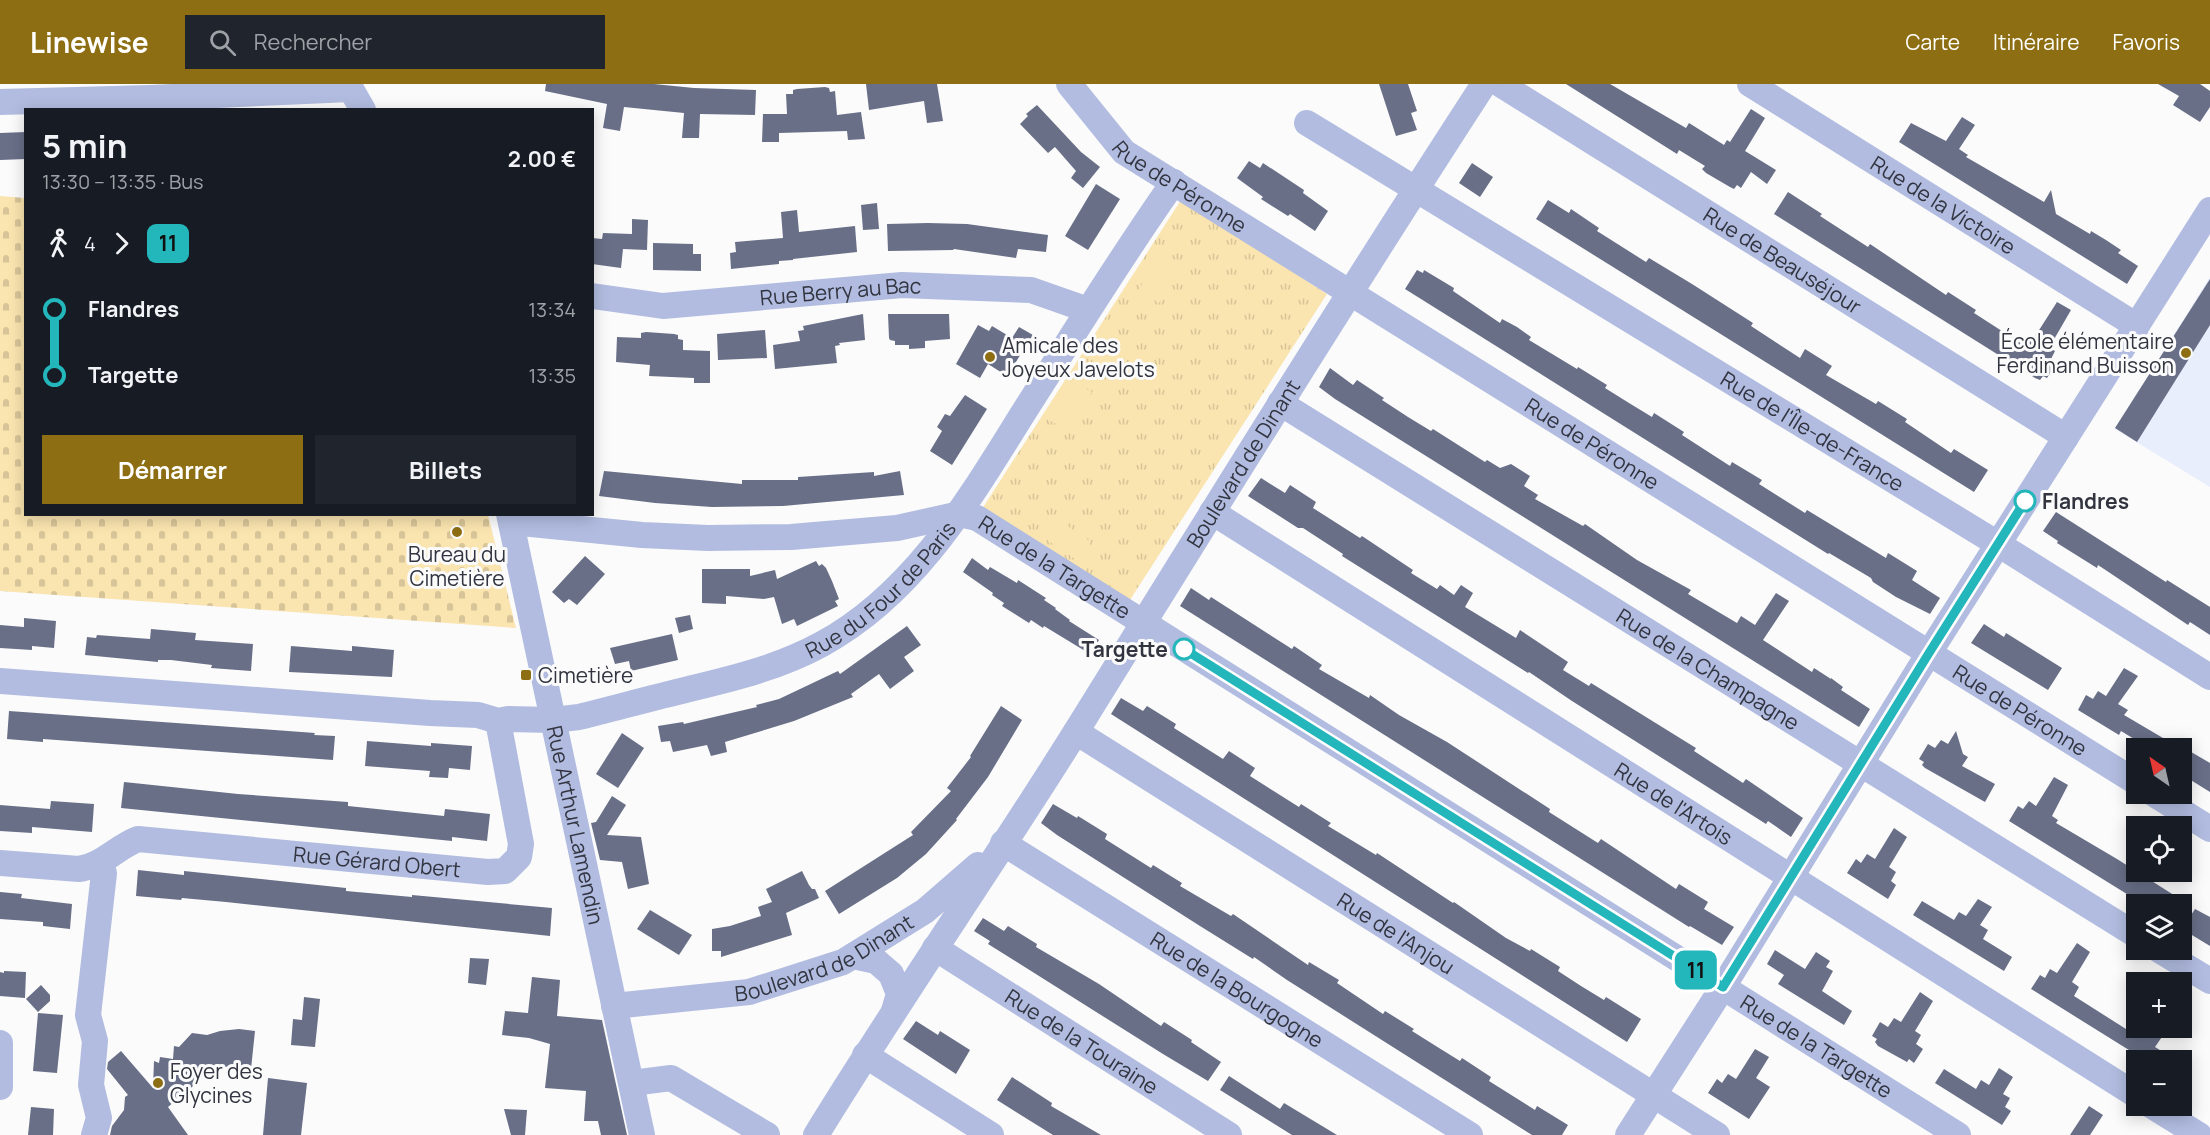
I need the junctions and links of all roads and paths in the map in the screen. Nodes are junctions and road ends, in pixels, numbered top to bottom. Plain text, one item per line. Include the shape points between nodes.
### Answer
1 (1069, 84) edge
2 (1484, 84) edge
3 (1500, 84) edge
4 (1750, 84) edge
5 (354, 94) edge
6 (0, 102) edge
7 (1306, 123) dead end
8 (1174, 182) junction
9 (1415, 190) junction
10 (2210, 210) edge
11 (1349, 292) junction
12 (594, 296) edge
13 (1088, 310) junction
14 (2137, 326) junction
15 (1280, 403) junction
16 (2066, 437) junction
17 (1212, 512) junction
18 (960, 514) junction
19 (510, 518) edge
20 (1998, 544) junction
21 (1142, 622) junction
22 (1929, 653) junction
23 (2210, 677) edge
24 (0, 681) edge
25 (553, 720) junction
26 (498, 721) junction
27 (1076, 732) junction
28 (1861, 764) junction
29 (2126, 776) edge
30 (2170, 804) edge
31 (2210, 829) edge
32 (1004, 843) junction
33 (0, 863) edge
34 (98, 863) junction
35 (1791, 877) junction
36 (2126, 929) edge
37 (935, 948) junction
38 (853, 956) junction
39 (2175, 960) edge
40 (2210, 981) edge
41 (1723, 987) junction
42 (614, 1006) junction
43 (894, 1011) junction
44 (0, 1043) edge
45 (865, 1055) junction
46 (632, 1083) junction
47 (0, 1087) edge
48 (2126, 1089) edge
49 (1654, 1095) junction
50 (2168, 1116) edge
51 (94, 1135) edge
52 (642, 1135) edge
53 (767, 1135) edge
54 (816, 1135) edge
55 (991, 1135) edge
56 (1229, 1135) edge
57 (1470, 1135) edge
58 (1628, 1135) edge
59 (1717, 1135) edge
60 (1958, 1135) edge
61 (2199, 1135) edge

1 - 8 street, Rue de Péronne via 1124,152
2 - 9 street, Boulevard de Dinant
3 - 16 street, Rue de Beauséjour
4 - 14 street, Rue de la Victoire
5 - 6 street
7 - 9 street, Rue de l'Île-de-France
8 - 11 street, Rue de Péronne
8 - 13 street, Rue du Four de Paris
9 - 11 street, Boulevard de Dinant
9 - 20 street, Rue de l'Île-de-France
10 - 14 street
11 - 15 street, Boulevard de Dinant
11 - 22 street, Rue de Péronne
12 - 13 street, Rue Berry au Bac via 663,306 902,285 1031,290
13 - 18 street, Rue du Four de Paris
14 - 16 street
15 - 17 street, Boulevard de Dinant
15 - 28 street, Rue de la Champagne
16 - 20 street
17 - 21 street, Boulevard de Dinant
17 - 35 street, Rue de l'Artois
18 - 19 street, Rue de la Targette via 897,528 720,538 642,535
18 - 21 street, Rue de la Targette via 977,518
18 - 25 street, Rue du Four de Paris via 891,594 823,644 751,674
19 - 25 street, Rue Arthur Lamendin
20 - 22 street
20 - 23 street, Rue de l'Île-de-France
21 - 27 street, Boulevard de Dinant
21 - 41 street, Rue de la Targette
22 - 28 street
22 - 29 street, Rue de Péronne
24 - 26 street via 478,715
25 - 26 street
25 - 42 street, Rue Arthur Lamendin
26 - 34 street, Rue Gérard Obert via 520,844 519,857 505,871 138,839
27 - 32 street, Boulevard de Dinant
27 - 49 street, Rue de l'Anjou
28 - 35 street
28 - 36 street, Rue de la Champagne
30 - 31 street
32 - 37 street, Boulevard de Dinant
32 - 38 street, Boulevard de Dinant via 925,911
32 - 57 street, Rue de la Bourgogne
33 - 34 street, Rue Gérard Obert via 79,869
34 - 51 street via 104,873 88,1015 95,1041 91,1085 99,1118
35 - 41 street
35 - 48 street, Rue de l'Artois
37 - 43 street, Boulevard de Dinant
37 - 56 street, Rue de la Touraine
38 - 42 street, Boulevard de Dinant via 749,992
38 - 43 street via 876,961 891,974 899,994
39 - 40 street
41 - 49 street
41 - 60 street, Rue de la Targette
42 - 46 street, Rue Arthur Lamendin
43 - 45 street, Boulevard de Dinant
44 - 47 street
45 - 54 street, Boulevard de Dinant
45 - 55 street
46 - 52 street, Rue Arthur Lamendin
46 - 53 street via 671,1078
49 - 58 street
49 - 59 street, Rue de l'Anjou
50 - 61 street

